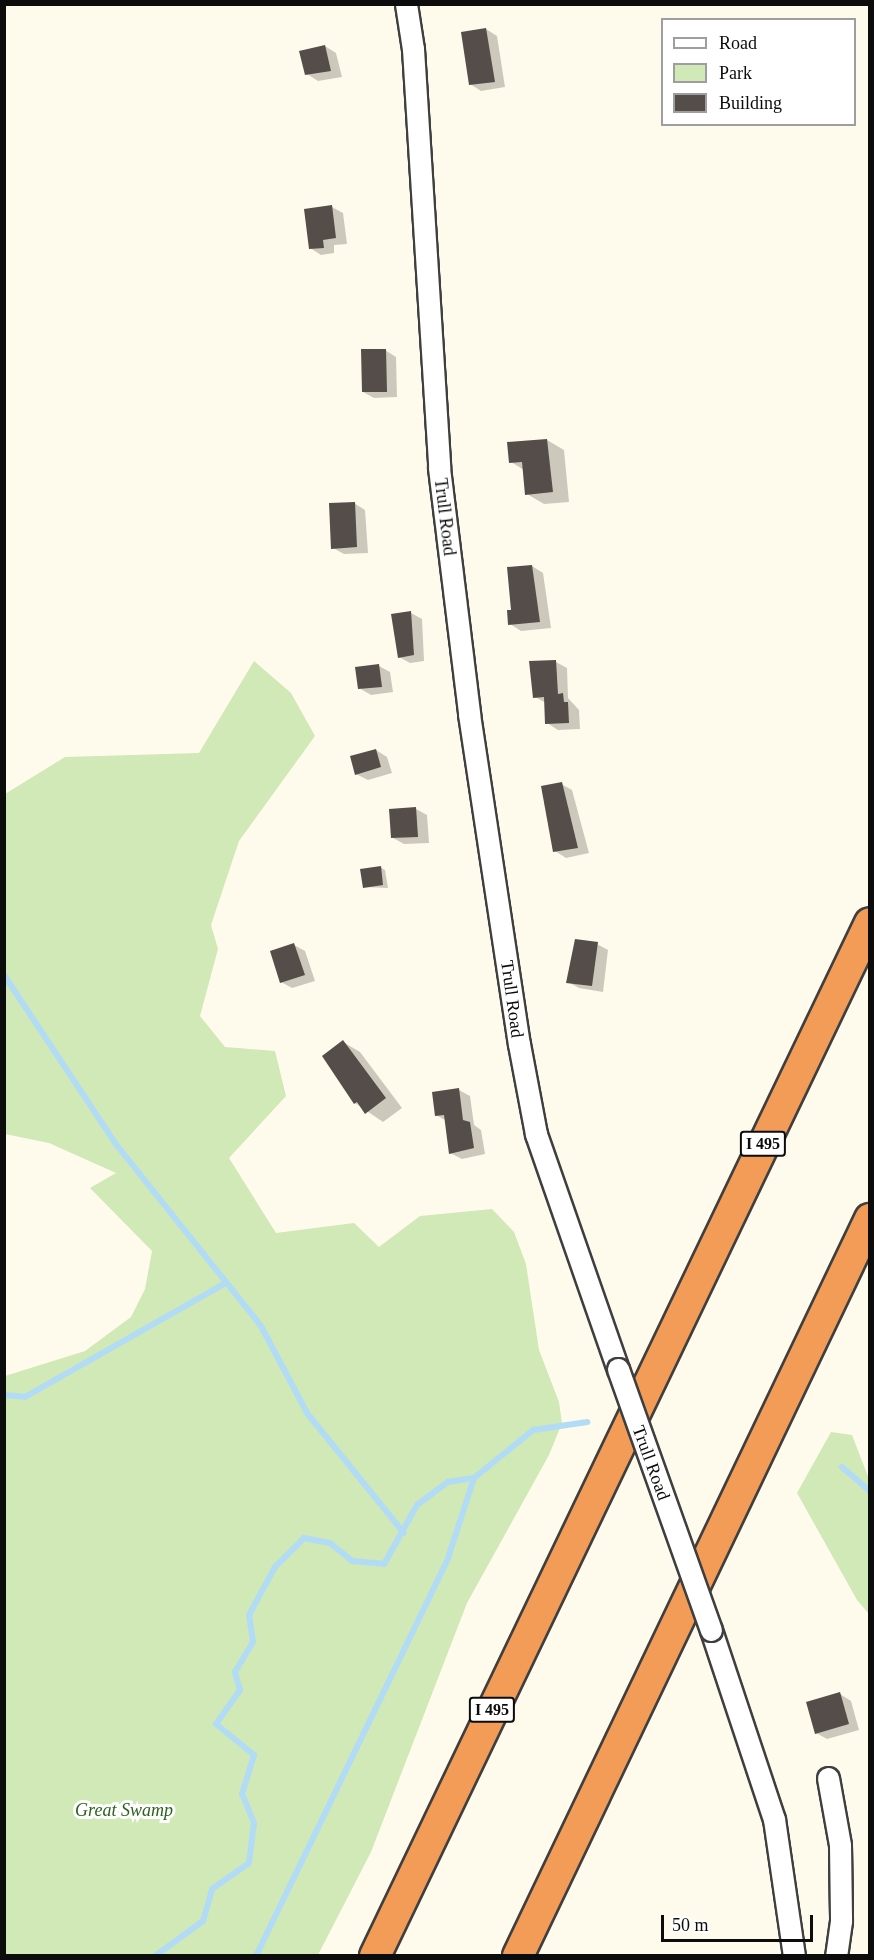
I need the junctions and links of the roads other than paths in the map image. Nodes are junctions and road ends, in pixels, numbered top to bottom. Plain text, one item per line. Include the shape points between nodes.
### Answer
1 (406, 4) edge
2 (870, 923) edge
3 (870, 1219) edge
4 (828, 1778) dead end
5 (375, 1956) edge
6 (518, 1956) edge
7 (794, 1956) edge
8 (836, 1956) edge

1 - 7 street, Trull Road, bridge via 413,49 439,468 469,714 536,1134 774,1819
2 - 5 highway, I 495
3 - 6 highway
4 - 8 street via 840,1845 841,1921

